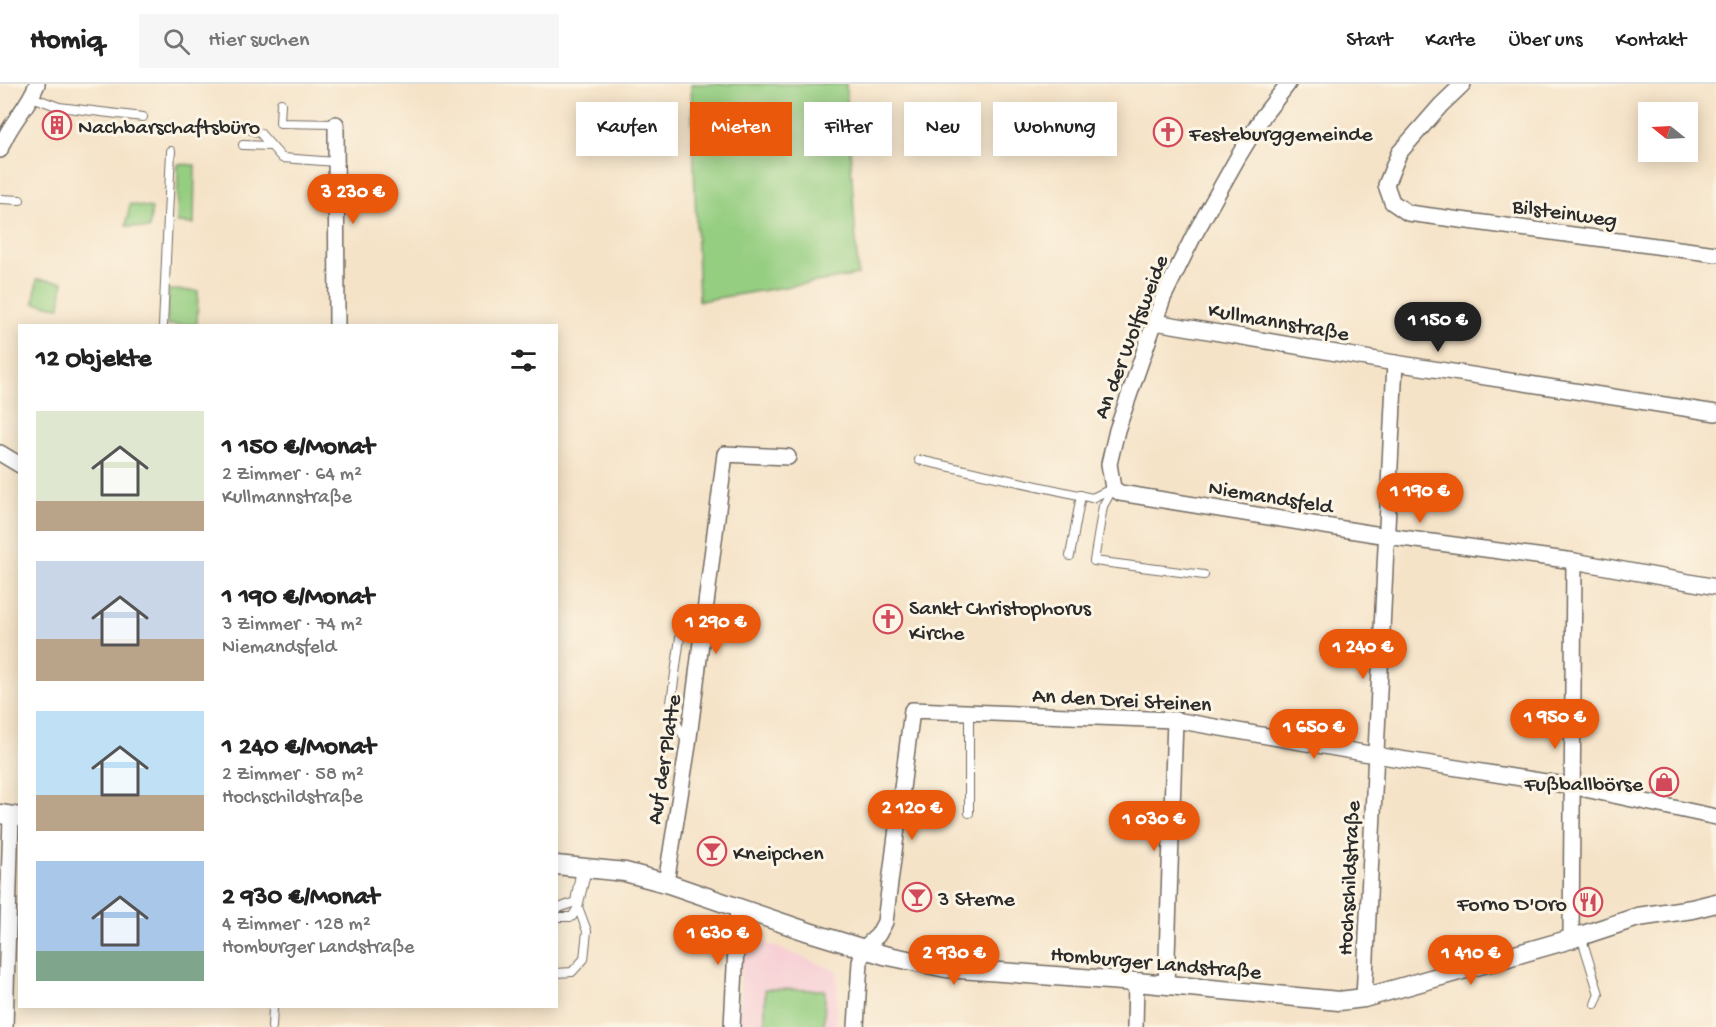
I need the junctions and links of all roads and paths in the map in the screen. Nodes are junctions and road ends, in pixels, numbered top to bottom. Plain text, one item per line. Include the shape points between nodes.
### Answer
1 (1288, 84) edge
2 (1463, 84) edge
3 (34, 91) edge
4 (281, 103) dead end
5 (143, 117) dead end
6 (336, 124) joint
7 (243, 127) dead end
8 (243, 145) dead end
9 (271, 146) junction
10 (0, 150) edge
11 (171, 151) dead end
12 (336, 162) junction
13 (0, 199) edge
14 (20, 200) dead end
15 (1716, 254) edge
16 (1155, 322) junction
17 (163, 324) edge
18 (337, 324) edge
19 (1395, 363) junction
20 (1716, 413) edge
21 (0, 453) edge
22 (788, 457) dead end
23 (919, 460) dead end
24 (18, 464) edge
25 (1113, 488) junction
26 (1081, 495) junction
27 (1387, 536) junction
28 (1070, 556) dead end
29 (1574, 561) junction
30 (1204, 575) dead end
31 (1716, 587) edge
32 (681, 630) dead end
33 (969, 712) junction
34 (1175, 720) junction
35 (688, 745) junction
36 (1375, 755) junction
37 (1571, 786) junction
38 (969, 813) dead end
39 (10, 816) edge
40 (1716, 817) edge
41 (558, 865) edge
42 (584, 868) junction
43 (666, 883) junction
44 (1716, 903) edge
45 (558, 908) edge
46 (579, 908) junction
47 (738, 908) junction
48 (558, 917) edge
49 (1576, 937) junction
50 (864, 948) junction
51 (558, 973) edge
52 (1136, 982) junction
53 (1166, 986) junction
54 (1364, 998) junction
55 (3, 1003) edge
56 (1595, 1004) dead end
57 (273, 1008) edge
58 (6, 1027) edge
59 (272, 1027) edge
60 (732, 1027) edge
61 (856, 1027) edge
62 (1135, 1027) edge

1 - 16 street, An der Wolfsweide via 1263,116 1204,217
2 - 15 street, Bilsteinweg via 1399,153 1386,186 1392,202 1408,213
3 - 5 lane via 59,107
3 - 10 street via 3,138
4 - 6 lane via 280,123
6 - 12 street
7 - 9 lane via 260,133
8 - 9 lane
9 - 12 lane via 282,158
11 - 17 lane
12 - 18 street
13 - 14 lane
16 - 19 street, Kullmannstraße
16 - 25 street, An der Wolfsweide via 1108,464
19 - 20 street, Kullmannstraße
19 - 27 street, Hochschildstraße
21 - 24 street
22 - 35 street, Auf der Platte via 725,454
23 - 26 lane
25 - 26 lane via 1092,498
25 - 27 street, Niemandsfeld via 1120,494
25 - 30 lane via 1103,506 1094,561
26 - 28 lane
27 - 29 street, Niemandsfeld
27 - 36 street, Hochschildstraße
29 - 31 street, Niemandsfeld
29 - 37 street
32 - 35 lane via 670,710
33 - 34 street, An den Drei Steinen
33 - 38 lane
33 - 50 street, An den Drei Steinen via 912,710 885,922
34 - 36 street, An den Drei Steinen
34 - 53 street
35 - 43 street, Auf der Platte
36 - 37 street, An den Drei Steinen
36 - 54 street, Hochschildstraße
37 - 40 street, An den Drei Steinen
37 - 49 street
39 - 55 street
41 - 42 street, Homburger Landstraße
42 - 43 street, Homburger Landstraße via 625,872
42 - 45 lane via 575,902
42 - 46 lane
43 - 47 street, Homburger Landstraße
44 - 49 street, Homburger Landstraße via 1638,918
46 - 48 lane via 572,917
46 - 51 lane via 587,931 584,959 572,972
47 - 50 street, Homburger Landstraße
47 - 60 street
49 - 54 street, Homburger Landstraße
49 - 56 lane via 1599,994
50 - 52 street, Homburger Landstraße via 946,968
50 - 61 street
52 - 53 street, Homburger Landstraße
52 - 62 street
53 - 54 street, Homburger Landstraße via 1339,1001
55 - 58 street
57 - 59 lane

